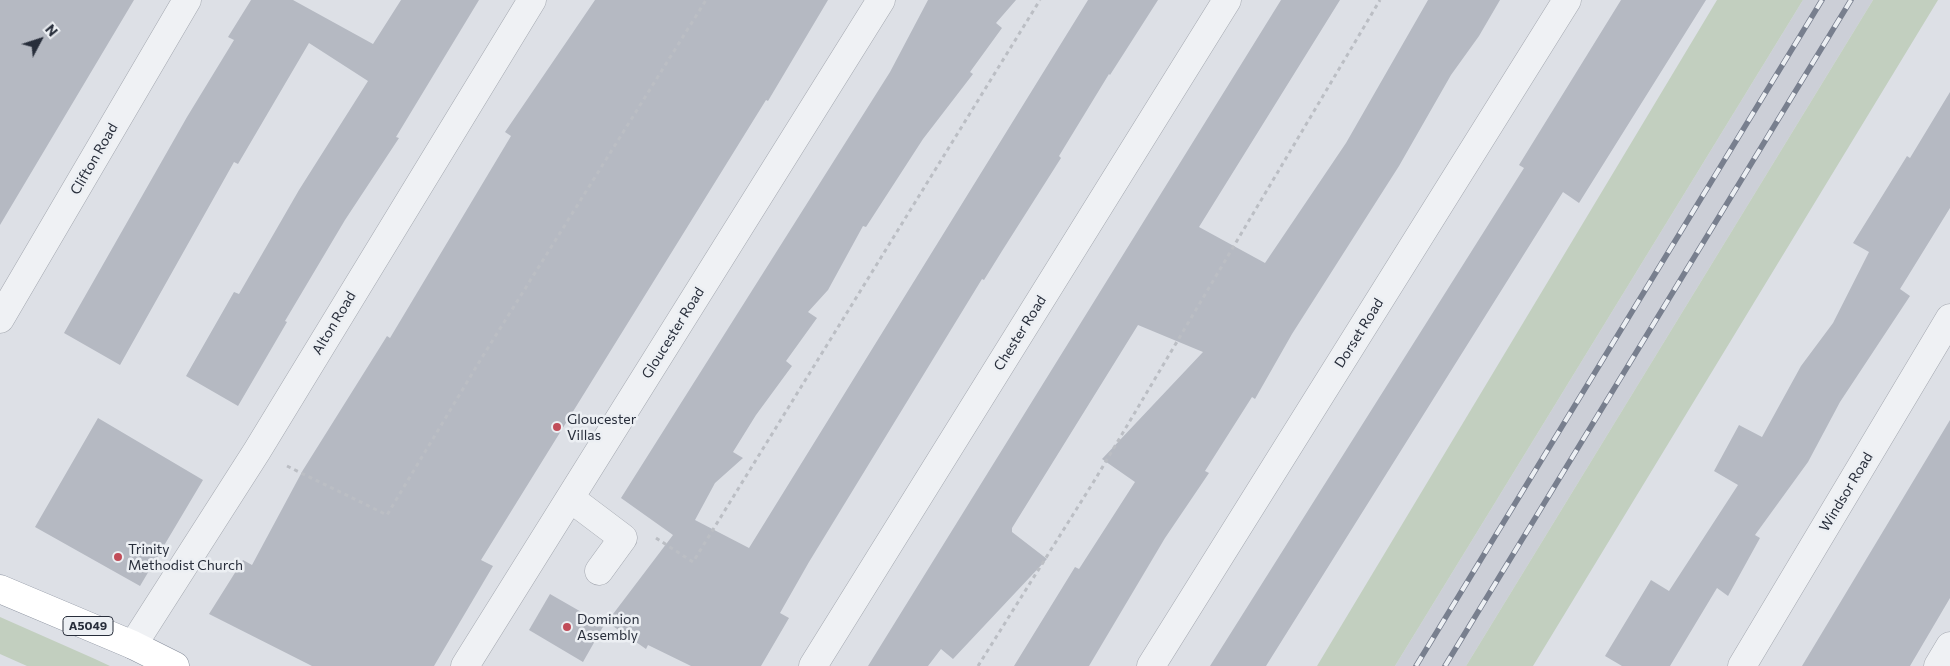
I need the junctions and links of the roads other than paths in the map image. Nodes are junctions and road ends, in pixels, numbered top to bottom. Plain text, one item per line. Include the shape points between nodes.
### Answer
1 (187, 0) edge
2 (532, 0) edge
3 (881, 0) edge
4 (1227, 0) edge
5 (1566, 0) edge
6 (1950, 318) edge
7 (0, 319) edge
8 (570, 498) junction
9 (599, 571) dead end
10 (0, 589) edge
11 (133, 645) junction
12 (1950, 646) edge
13 (175, 666) edge
14 (465, 666) edge
15 (813, 666) edge
16 (1151, 666) edge
17 (1742, 666) edge
18 (1938, 666) edge

1 - 7 street, Clifton Road
2 - 11 street, Alton Road
3 - 8 street, Gloucester Road
4 - 15 street, Chester Road
5 - 16 street, Dorset Road
6 - 17 street, Windsor Road
8 - 9 street via 623,538
8 - 14 street, Gloucester Road
10 - 11 highway, A5049
11 - 13 highway, A5049
12 - 18 street

